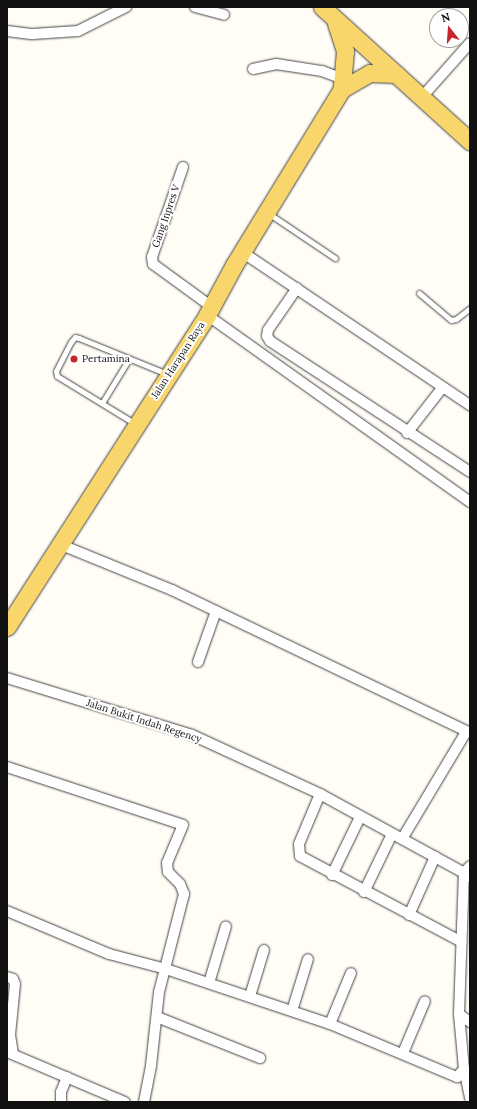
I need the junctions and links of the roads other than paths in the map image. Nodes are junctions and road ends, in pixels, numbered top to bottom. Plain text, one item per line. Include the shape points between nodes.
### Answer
1 (126, 7) edge
2 (195, 7) edge
3 (322, 7) edge
4 (224, 15) dead end
5 (336, 21) junction
6 (7, 31) edge
7 (470, 43) edge
8 (253, 68) dead end
9 (396, 74) junction
10 (342, 84) junction
11 (422, 97) junction
12 (470, 140) edge
13 (183, 167) dead end
14 (268, 212) junction
15 (242, 252) junction
16 (335, 258) dead end
17 (297, 288) junction
18 (419, 293) dead end
19 (470, 308) edge
20 (210, 311) junction
21 (129, 359) junction
22 (169, 375) junction
23 (443, 387) junction
24 (102, 403) junction
25 (470, 405) edge
26 (137, 424) junction
27 (407, 433) junction
28 (470, 472) edge
29 (470, 502) edge
30 (59, 544) junction
31 (216, 611) junction
32 (7, 627) edge
33 (198, 662) dead end
34 (7, 678) edge
35 (468, 733) edge
36 (7, 767) edge
37 (320, 794) junction
38 (360, 817) junction
39 (392, 834) junction
40 (402, 839) junction
41 (435, 857) junction
42 (468, 872) edge
43 (332, 875) junction
44 (364, 892) junction
45 (7, 911) edge
46 (408, 915) junction
47 (226, 926) dead end
48 (462, 942) junction
49 (264, 950) dead end
50 (308, 959) dead end
51 (166, 969) junction
52 (351, 973) dead end
53 (7, 976) edge
54 (209, 983) junction
55 (250, 996) junction
56 (426, 1001) dead end
57 (292, 1011) junction
58 (459, 1014) junction
59 (156, 1017) junction
60 (470, 1022) edge
61 (330, 1024) junction
62 (10, 1053) edge
63 (403, 1053) junction
64 (260, 1058) dead end
65 (464, 1070) junction
66 (67, 1077) junction
67 (468, 1083) edge
68 (470, 1098) edge
69 (61, 1102) edge
70 (125, 1102) edge
71 (144, 1102) edge

1 - 6 street via 78,31 33,34
2 - 4 street
3 - 5 main road
5 - 9 main road
5 - 10 main road via 345,51
7 - 11 street
8 - 10 street via 276,64 322,71
9 - 10 main road via 370,73
9 - 11 main road
10 - 14 main road, Jalan Harapan Raya
11 - 12 main road
13 - 20 street, Gang Inpres V via 152,257 153,264
14 - 15 main road, Jalan Harapan Raya
14 - 16 lane
15 - 17 street
15 - 20 main road, Jalan Harapan Raya
17 - 23 street
17 - 27 street via 268,330 267,336 270,341
18 - 19 lane via 451,320
20 - 22 main road, Jalan Harapan Raya
20 - 29 street, Gang Inpres V
21 - 22 lane
21 - 24 lane
21 - 24 lane via 79,338 70,342 55,374
22 - 26 main road, Jalan Harapan Raya
23 - 25 street
23 - 27 street
24 - 26 lane
26 - 30 main road, Jalan Harapan Raya
27 - 28 street
30 - 31 street
30 - 32 main road, Jalan Harapan Raya
31 - 33 street
31 - 35 street
34 - 37 street, Jalan Bukit Indah Regency via 192,735
35 - 40 street
36 - 51 street via 184,825 167,863 168,872 180,884 184,894
37 - 38 street, Jalan Bukit Indah Regency
37 - 43 street via 298,853
38 - 39 street, Jalan Bukit Indah Regency
38 - 43 street
39 - 40 street, Jalan Bukit Indah Regency
39 - 44 street
40 - 41 street, Jalan Bukit Indah Regency
41 - 42 street, Jalan Bukit Indah Regency
41 - 46 street
42 - 48 street
43 - 44 street
44 - 46 street
45 - 51 street via 110,954
46 - 48 street
47 - 54 street
48 - 58 street
49 - 55 street
50 - 57 street
51 - 54 street
51 - 59 street via 159,992
52 - 61 street
53 - 62 street via 13,979 15,984
54 - 55 street
55 - 57 street
56 - 63 street
57 - 61 street
58 - 60 street
58 - 65 street
59 - 64 street
59 - 71 street
61 - 63 street
62 - 66 street
63 - 65 street via 455,1076 461,1075
65 - 67 street
66 - 69 street via 61,1092
66 - 70 street
67 - 68 street

